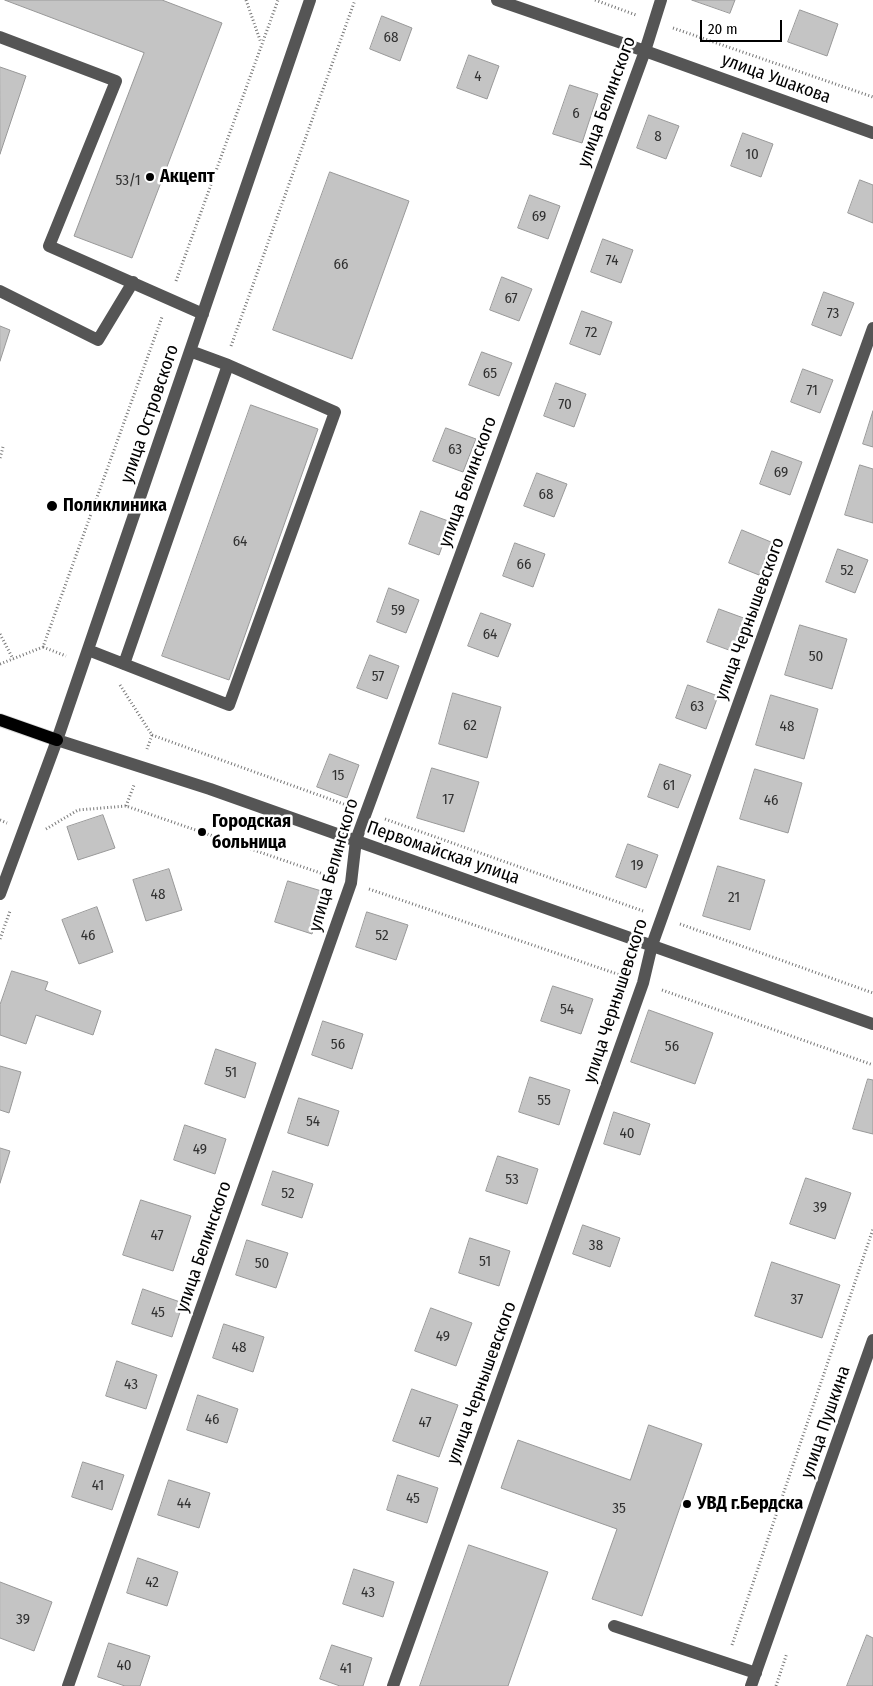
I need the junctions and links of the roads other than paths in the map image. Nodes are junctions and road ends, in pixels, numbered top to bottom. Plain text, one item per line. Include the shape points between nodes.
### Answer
1 (310, 0) edge
2 (497, 0) edge
3 (660, 0) edge
4 (0, 37) edge
5 (645, 51) junction
6 (873, 133) edge
7 (133, 282) junction
8 (0, 291) edge
9 (203, 314) junction
10 (873, 328) edge
11 (190, 351) junction
12 (228, 365) junction
13 (88, 650) junction
14 (124, 664) junction
15 (0, 720) edge
16 (57, 740) junction
17 (356, 840) junction
18 (0, 894) edge
19 (652, 945) junction
20 (873, 1024) edge
21 (873, 1340) edge
22 (614, 1626) dead end
23 (756, 1673) junction
24 (68, 1686) edge
25 (393, 1686) edge
26 (751, 1686) edge

1 - 9 street, улица Островского
2 - 5 street, улица Ушакова
3 - 5 street, улица Белинского
4 - 7 street via 116,81 49,246
5 - 6 street, улица Ушакова
5 - 17 street, улица Белинского
7 - 8 street via 98,340
7 - 9 street
9 - 11 street, улица Островского
10 - 19 street, улица Чернышевского
11 - 12 street
11 - 13 street, улица Островского
12 - 14 street
12 - 14 street via 335,412 229,705
13 - 14 street
13 - 16 street, улица Островского
15 - 16 main road, Первомайская улица
16 - 17 street, Первомайская улица
16 - 18 street, улица Островского
17 - 19 street, Первомайская улица
17 - 24 street, улица Белинского via 352,883
19 - 20 street, Первомайская улица
19 - 25 street, улица Чернышевского via 643,983
21 - 23 street, улица Пушкина
22 - 23 street
23 - 26 street, улица Пушкина

